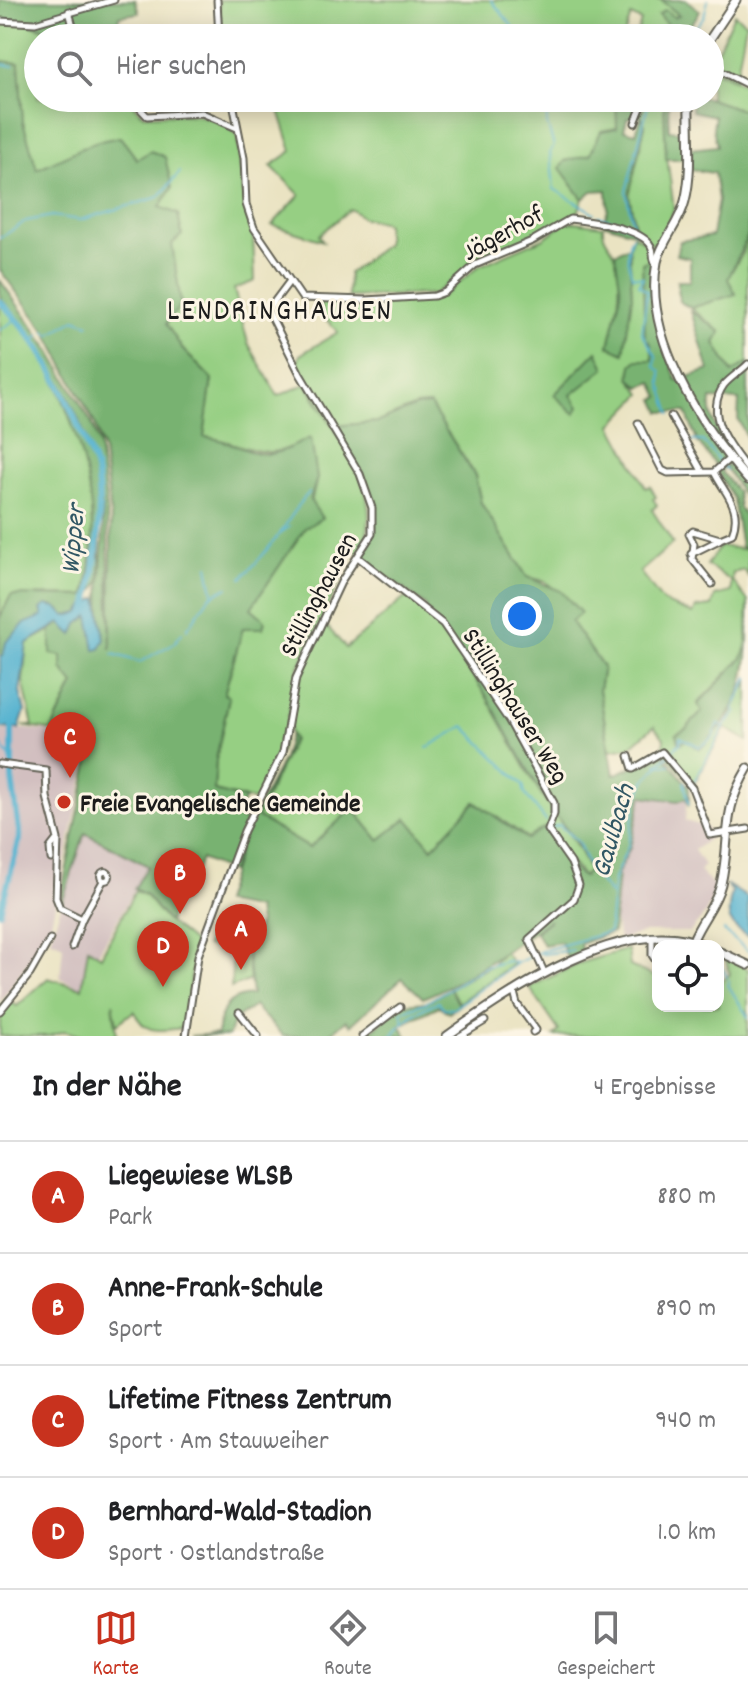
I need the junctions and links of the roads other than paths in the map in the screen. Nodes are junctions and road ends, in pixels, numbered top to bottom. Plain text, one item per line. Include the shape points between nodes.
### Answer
1 (114, 0) edge
2 (217, 0) edge
3 (736, 0) edge
4 (69, 11) junction
5 (0, 21) edge
6 (72, 24) edge
7 (218, 24) edge
8 (720, 24) edge
9 (724, 73) edge
10 (748, 85) edge
11 (143, 112) edge
12 (235, 112) edge
13 (639, 112) edge
14 (689, 112) edge
15 (635, 123) dead end
16 (238, 128) junction
17 (657, 265) junction
18 (289, 282) junction
19 (748, 364) edge
20 (671, 416) dead end
21 (638, 423) dead end
22 (725, 463) junction
23 (748, 470) edge
24 (703, 472) junction
25 (714, 472) junction
26 (748, 480) edge
27 (720, 539) junction
28 (691, 554) junction
29 (359, 558) junction
30 (712, 584) dead end
31 (629, 756) dead end
32 (2, 764) edge
33 (748, 768) edge
34 (701, 809) junction
35 (692, 813) dead end
36 (748, 829) edge
37 (725, 832) junction
38 (58, 839) junction
39 (51, 859) dead end
40 (103, 881) dead end
41 (82, 919) junction
42 (652, 936) junction
43 (50, 939) dead end
44 (653, 940) edge
45 (693, 940) joint
46 (72, 947) dead end
47 (724, 954) edge
48 (748, 965) edge
49 (545, 974) junction
50 (514, 992) junction
51 (400, 1007) dead end
52 (0, 1011) edge
53 (242, 1013) dead end
54 (485, 1021) dead end
55 (533, 1032) dead end
56 (186, 1036) edge
57 (258, 1036) edge
58 (362, 1036) edge
59 (447, 1036) edge
60 (460, 1036) edge

1 - 4 street
2 - 7 street
3 - 8 main road
4 - 5 street via 35,23
4 - 6 street
9 - 10 street
11 - 16 street via 202,113
12 - 16 street
13 - 15 street
14 - 17 main road via 686,199
16 - 18 street via 246,204 254,228
17 - 18 street, Jägerhof via 651,245 643,239 619,228 570,219 475,265 434,296 302,298
17 - 22 main road via 662,334 669,355
18 - 29 street, Stillinghausen via 268,310 360,474 372,508 372,534
19 - 23 street via 725,385 717,404 721,432
20 - 24 street
21 - 24 street via 662,470
22 - 25 street
22 - 26 main road
24 - 25 street
25 - 27 street via 735,512 732,534
27 - 28 street
27 - 28 street via 693,531
28 - 30 street
29 - 49 street, Stillinghauser Weg via 443,624 509,721 554,803 548,830 579,885 574,899 530,938
29 - 56 street, Stillinghausen via 342,580 296,678 283,752 244,831 198,956
31 - 34 street via 637,769 665,755 691,786
32 - 38 street via 46,770
33 - 37 main road via 730,801
34 - 35 street
34 - 37 street via 710,835
36 - 37 street
37 - 45 main road via 720,889
38 - 39 street via 50,848
38 - 41 street via 56,898 60,908
40 - 41 street
41 - 46 street
42 - 44 street
42 - 45 main road
42 - 49 main road via 582,956
43 - 52 street
47 - 48 main road
49 - 50 main road
50 - 55 street
50 - 59 main road
51 - 58 street
53 - 57 street
54 - 60 street

